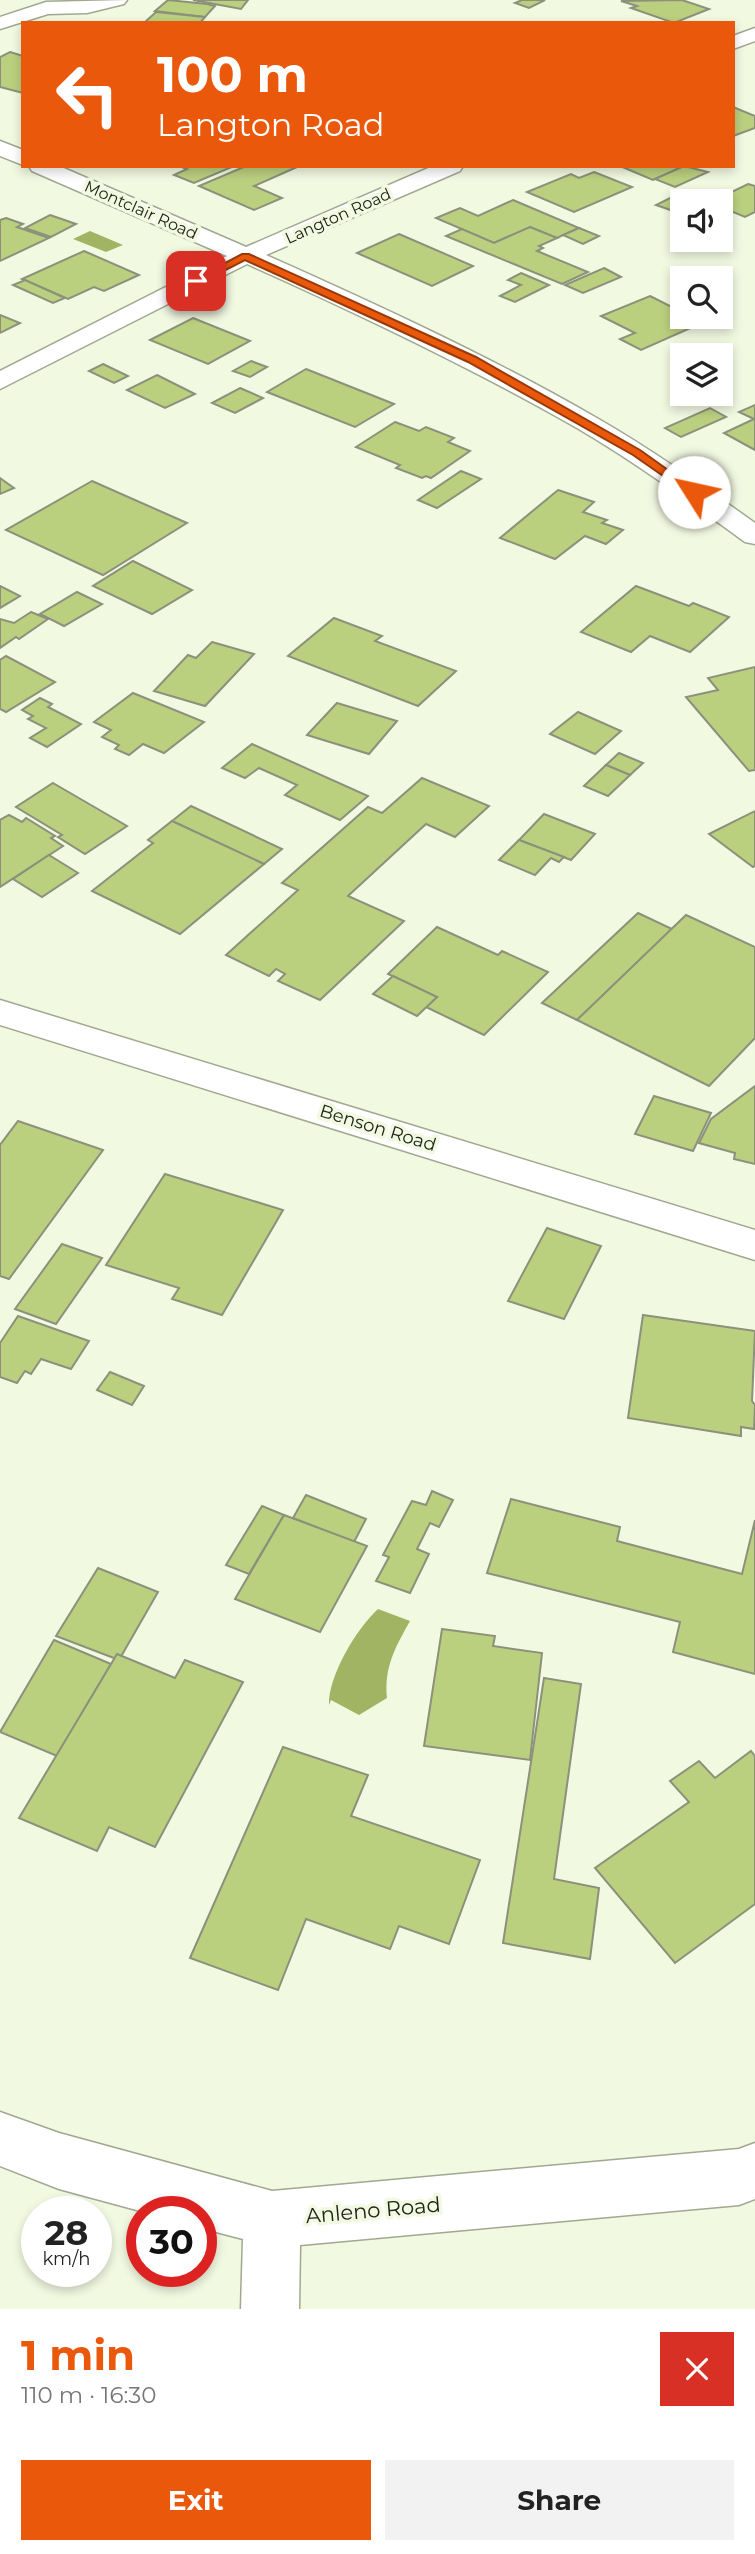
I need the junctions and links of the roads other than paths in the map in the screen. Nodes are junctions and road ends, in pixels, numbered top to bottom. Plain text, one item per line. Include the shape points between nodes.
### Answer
1 (117, 0) edge
2 (0, 23) edge
3 (755, 34) edge
4 (735, 42) edge
5 (0, 148) edge
6 (21, 158) edge
7 (45, 168) edge
8 (447, 168) edge
9 (245, 256) junction
10 (0, 381) edge
11 (755, 536) edge
12 (0, 1012) edge
13 (755, 1245) edge
14 (0, 2139) edge
15 (755, 2171) edge
16 (272, 2219) junction
17 (270, 2309) edge

1 - 2 street via 46,8
3 - 4 street
5 - 6 street
7 - 9 street, Montclair Road
8 - 9 street, Langton Road
9 - 10 street, Langton Road
9 - 11 street, Montclair Road via 472,359 548,400 636,453
12 - 13 street, Benson Road
14 - 16 street, Anleno Road via 59,2161
15 - 16 street, Anleno Road via 739,2177
16 - 17 street

